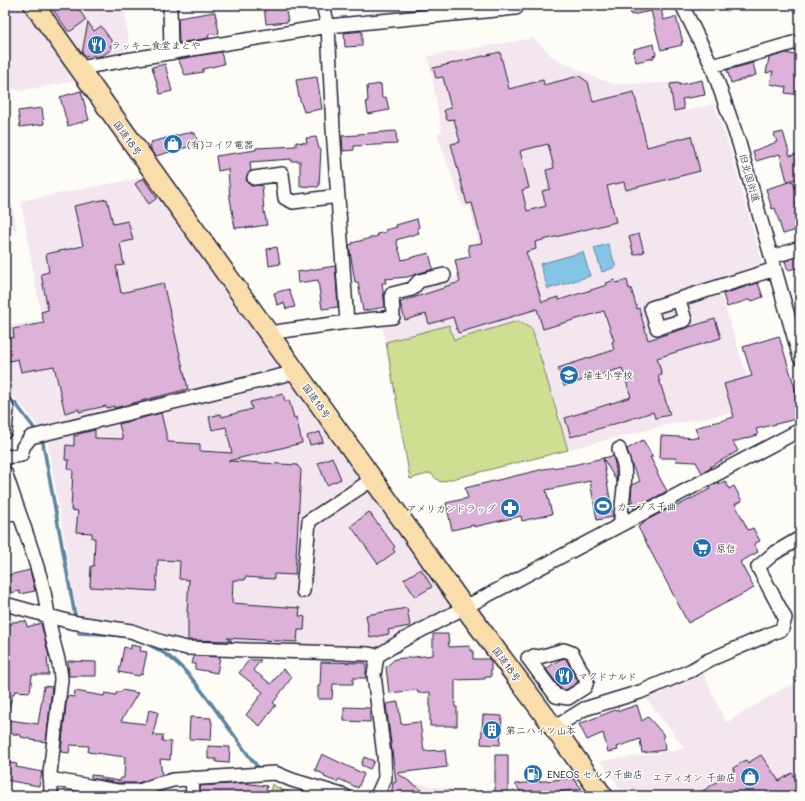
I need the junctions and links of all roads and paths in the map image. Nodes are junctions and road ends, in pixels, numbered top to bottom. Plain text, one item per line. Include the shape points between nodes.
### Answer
1 (34, 5) edge
2 (170, 5) edge
3 (323, 5) edge
4 (682, 5) edge
5 (516, 8) dead end
6 (456, 9) edge
7 (328, 26) junction
8 (800, 41) edge
9 (171, 53) junction
10 (712, 66) junction
11 (79, 68) junction
12 (254, 178) dead end
13 (338, 196) junction
14 (800, 248) edge
15 (773, 263) junction
16 (444, 275) dead end
17 (679, 300) dead end
18 (347, 322) junction
19 (268, 333) junction
20 (800, 358) edge
21 (296, 372) junction
22 (5, 404) edge
23 (800, 430) edge
24 (5, 431) edge
25 (619, 449) dead end
26 (5, 457) edge
27 (5, 472) edge
28 (373, 479) junction
29 (18, 512) junction
30 (5, 515) edge
31 (621, 525) junction
32 (800, 538) edge
33 (303, 591) dead end
34 (5, 604) edge
35 (465, 608) junction
36 (47, 616) junction
37 (377, 656) junction
38 (554, 728) junction
39 (192, 778) junction
40 (50, 779) junction
41 (50, 796) edge
42 (193, 796) edge
43 (345, 796) edge
44 (377, 796) edge
45 (603, 796) edge

1 - 11 highway, 国道18号
2 - 9 street
3 - 7 street
4 - 10 street, 旧北国街道
5 - 6 street
6 - 7 street
7 - 9 street
7 - 13 street
8 - 10 street
9 - 11 street
10 - 15 street, 旧北国街道 via 740,143
11 - 19 highway, 国道18号
12 - 13 street via 282,174 285,198 293,202
13 - 18 street
14 - 15 street
15 - 17 street
15 - 20 street, 旧北国街道
16 - 18 street via 419,281 412,289 392,294 393,316
18 - 19 street
19 - 21 highway, 国道18号
21 - 26 street via 31,437 23,447 21,455
21 - 28 highway, 国道18号
22 - 24 street
23 - 31 street
25 - 31 street via 624,465
27 - 29 street
28 - 33 street via 309,521
28 - 35 highway, 国道18号
29 - 30 street
29 - 36 street via 44,590
31 - 35 street
32 - 38 street via 773,554 758,567 785,618 782,630 640,692 584,709
34 - 36 street
35 - 37 street
35 - 38 highway, 国道18号
36 - 37 street via 131,631 187,648
36 - 40 street via 61,670
37 - 44 street via 374,675 385,778
38 - 45 highway, 国道18号
39 - 40 street via 173,780 139,791 117,791
39 - 42 street
39 - 43 street via 275,773
40 - 41 street

